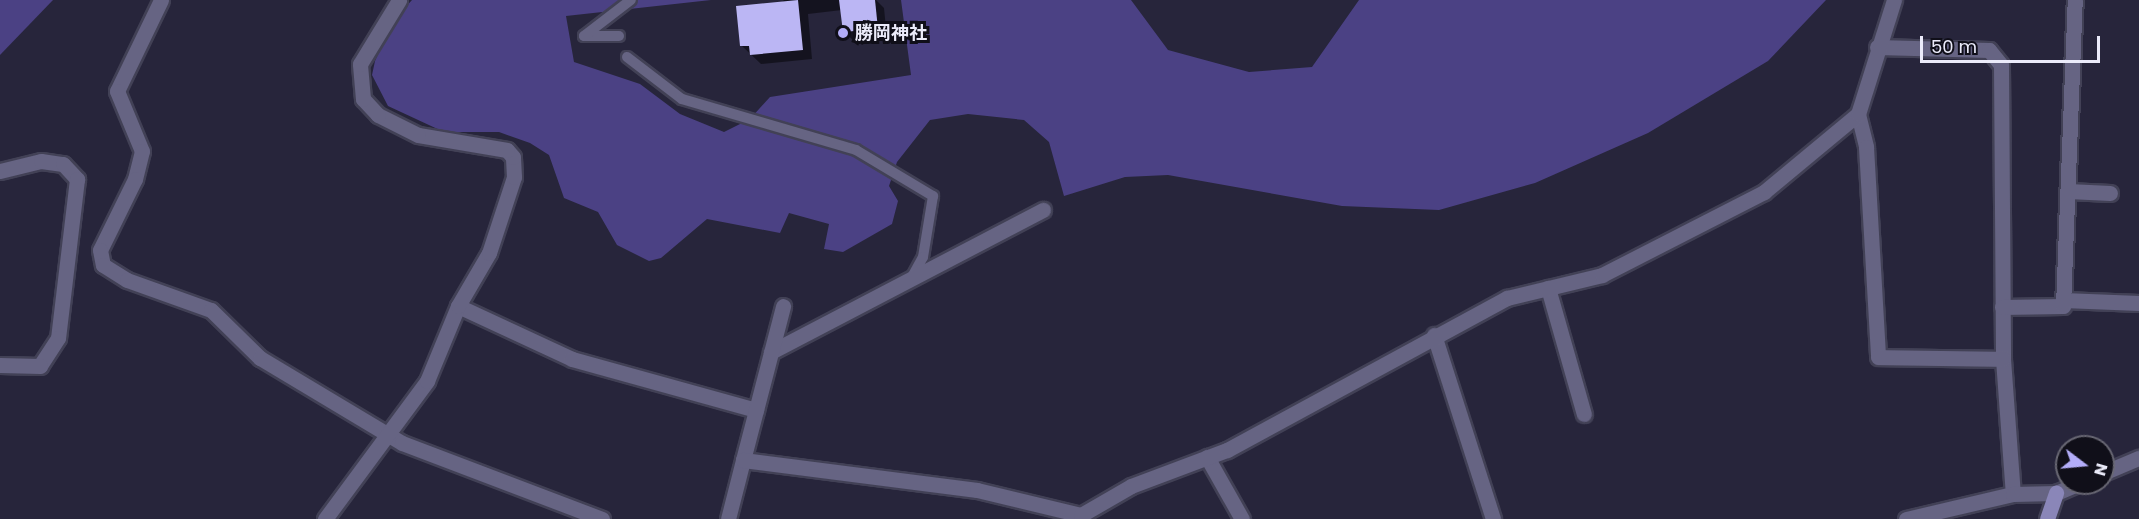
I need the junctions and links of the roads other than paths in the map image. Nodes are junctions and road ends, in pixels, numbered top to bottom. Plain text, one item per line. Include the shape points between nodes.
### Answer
1 (160, 0) edge
2 (399, 0) edge
3 (631, 0) edge
4 (1894, 0) edge
5 (2075, 0) edge
6 (619, 36) dead end
7 (1877, 47) junction
8 (627, 57) dead end
9 (1857, 114) junction
10 (0, 171) edge
11 (2068, 191) junction
12 (2110, 193) dead end
13 (1043, 210) dead end
14 (911, 279) junction
15 (1548, 288) junction
16 (2064, 300) junction
17 (2139, 303) edge
18 (458, 306) junction
19 (783, 306) dead end
20 (2002, 307) junction
21 (1434, 335) junction
22 (771, 352) junction
23 (2003, 359) junction
24 (0, 365) edge
25 (756, 410) junction
26 (1584, 414) dead end
27 (392, 434) junction
28 (1207, 457) junction
29 (2139, 458) edge
30 (743, 460) junction
31 (2115, 468) edge
32 (2055, 493) edge
33 (2013, 494) junction
34 (2055, 495) edge
35 (1056, 514) edge
36 (325, 519) edge
37 (602, 519) edge
38 (728, 519) edge
39 (1242, 519) edge
40 (1493, 519) edge
41 (1906, 519) edge
42 (2047, 519) edge

1 - 27 street via 117,91 142,152 99,260 127,280 211,310 260,358
2 - 18 street via 360,64 363,99 378,115 418,135 493,146 513,157 506,210
3 - 6 lane via 584,36
4 - 7 street
5 - 11 street
7 - 9 street
7 - 20 street via 1989,50 2001,65
8 - 14 lane via 682,99 839,150 856,150 933,196 923,257
9 - 15 street via 1764,192 1715,222 1654,244 1602,275
9 - 23 street via 1866,147 1878,357
10 - 24 street via 41,161 63,164 77,179 58,338 40,366
11 - 12 street
11 - 16 street
13 - 14 street
14 - 22 street
15 - 21 street via 1507,298
15 - 26 street
16 - 17 street
16 - 20 street via 2063,306
18 - 25 street via 572,359
18 - 27 street via 427,381
19 - 22 street
20 - 23 street
21 - 28 street
21 - 40 street
22 - 25 street
23 - 33 street
25 - 30 street
27 - 36 street
27 - 37 street via 518,490
28 - 35 street via 1131,486 1082,515
28 - 39 street
29 - 31 street
30 - 35 street via 977,490
30 - 38 street
32 - 33 street
33 - 41 street
34 - 42 street

